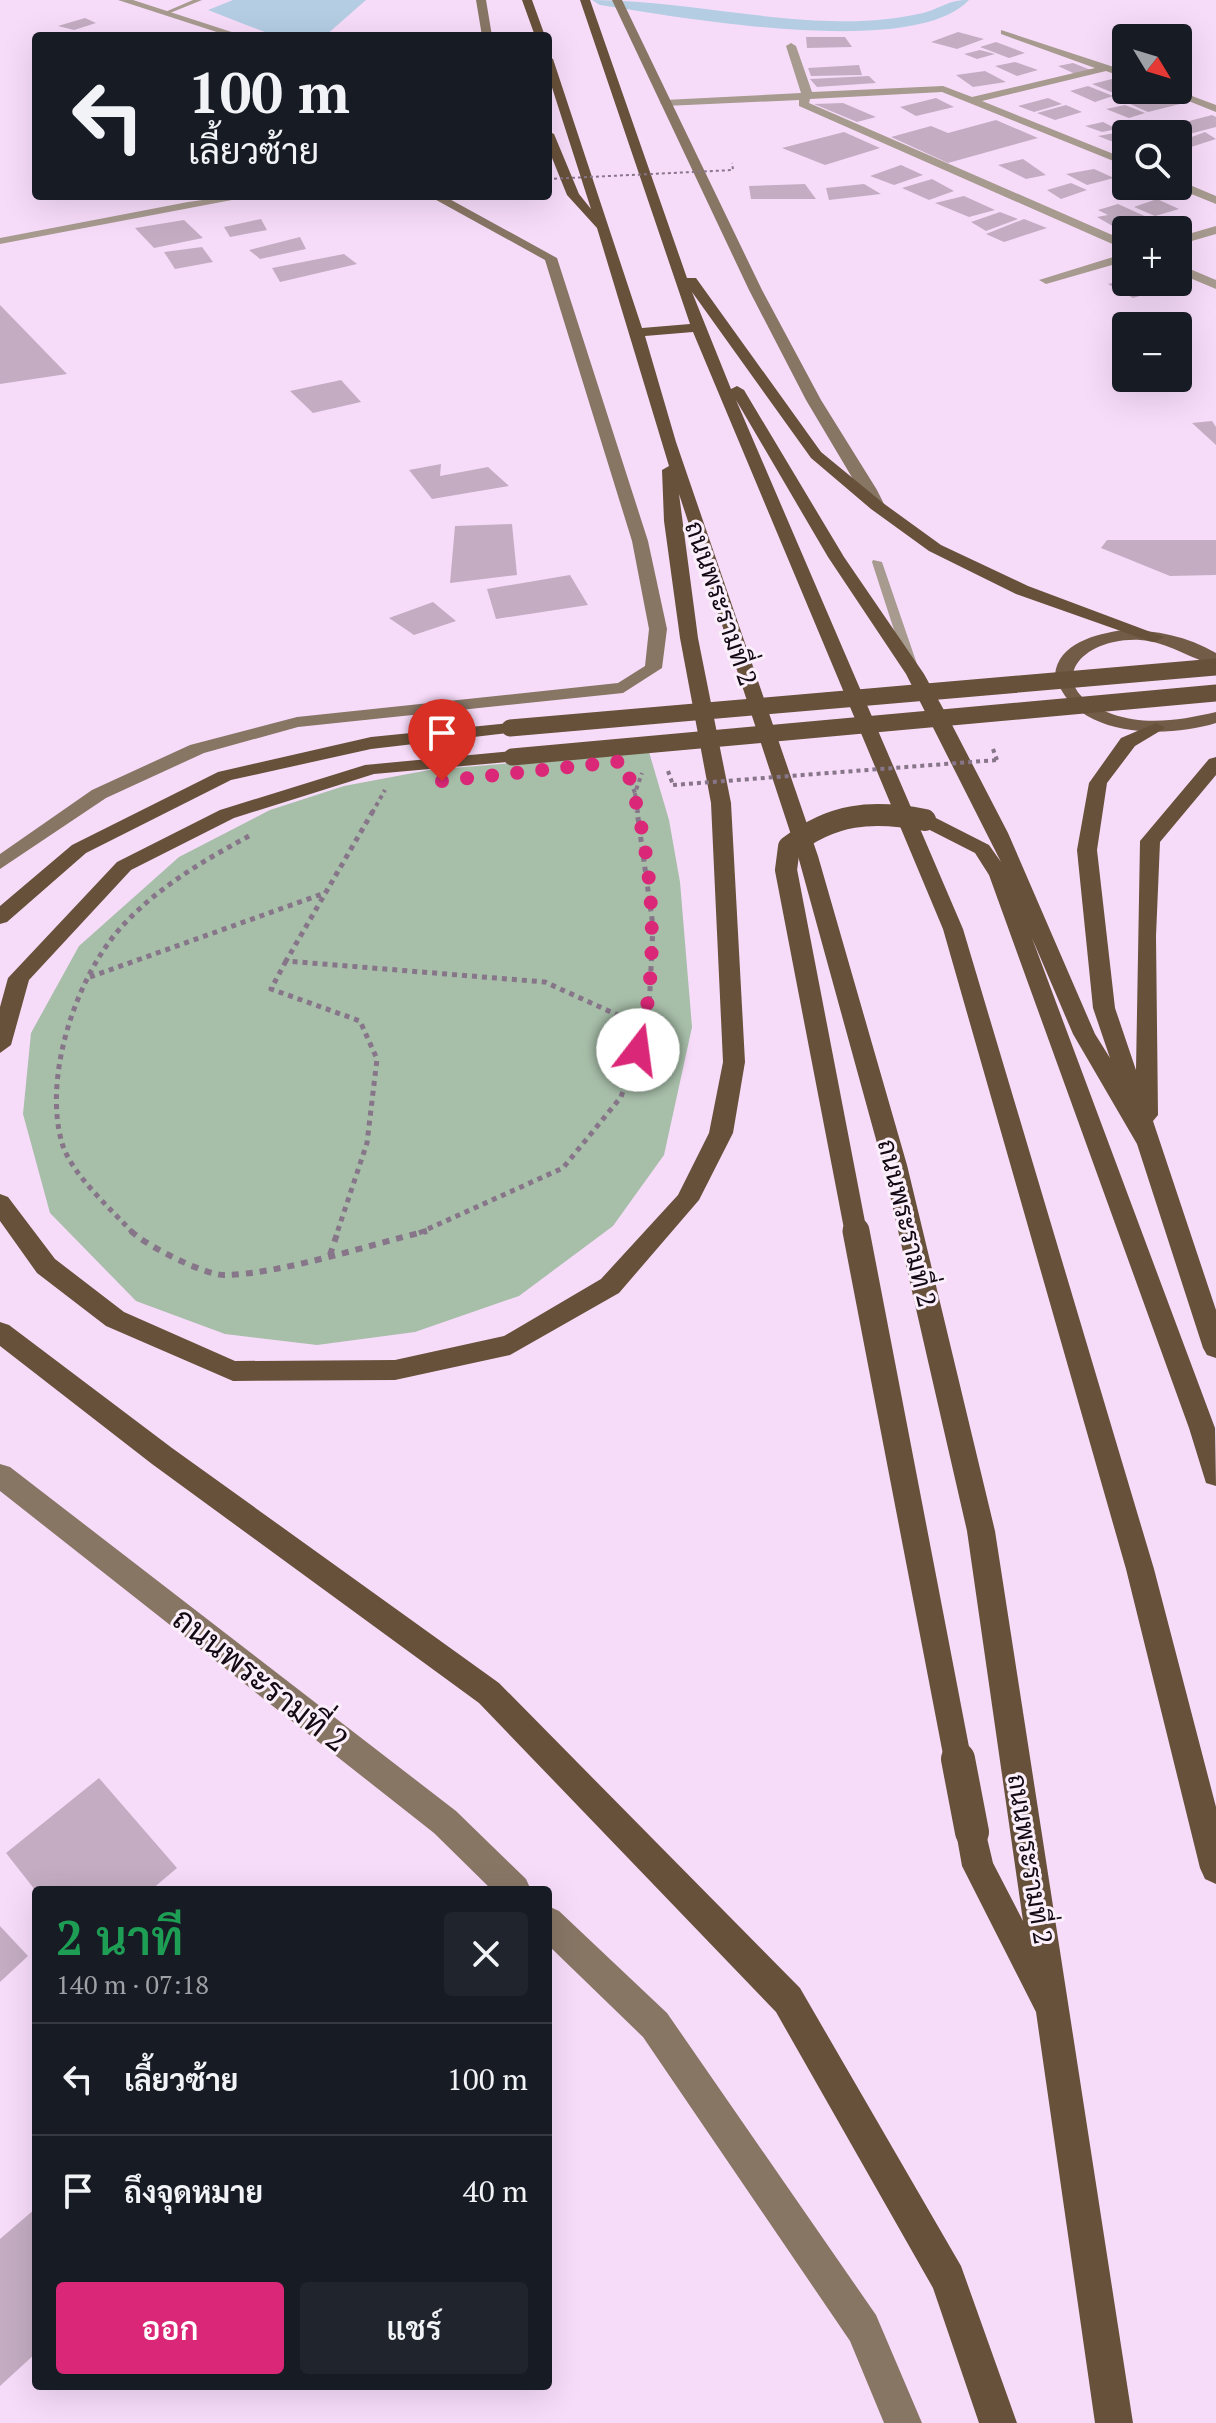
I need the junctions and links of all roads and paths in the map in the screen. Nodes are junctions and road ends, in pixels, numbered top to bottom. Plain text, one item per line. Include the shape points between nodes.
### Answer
1 (123, 0) edge
2 (199, 0) edge
3 (481, 0) edge
4 (527, 0) edge
5 (617, 0) edge
6 (589, 8) edge
7 (168, 12) junction
8 (227, 32) edge
9 (486, 32) edge
10 (537, 32) edge
11 (1005, 32) dead end
12 (791, 46) dead end
13 (1107, 68) junction
14 (1112, 70) edge
15 (552, 71) edge
16 (803, 96) junction
17 (973, 100) junction
18 (1192, 100) edge
19 (665, 103) junction
20 (1216, 109) edge
21 (552, 144) edge
22 (1112, 157) edge
23 (732, 163) dead end
24 (552, 179) edge
25 (1192, 190) edge
26 (218, 200) edge
27 (442, 200) edge
28 (1216, 200) edge
29 (1216, 230) edge
30 (606, 236) junction
31 (1192, 237) edge
32 (1112, 240) edge
33 (0, 241) edge
34 (675, 260) junction
35 (1112, 261) edge
36 (1192, 274) edge
37 (1046, 280) dead end
38 (1216, 285) edge
39 (698, 328) junction
40 (637, 332) junction
41 (669, 442) junction
42 (877, 506) junction
43 (877, 562) dead end
44 (1155, 637) junction
45 (1216, 641) edge
46 (1183, 643) junction
47 (1216, 660) edge
48 (1216, 667) edge
49 (1063, 676) junction
50 (919, 681) junction
51 (1216, 693) edge
52 (1088, 708) junction
53 (1216, 717) edge
54 (941, 721) junction
55 (1156, 728) junction
56 (993, 749) dead end
57 (624, 761) dead end
58 (1216, 763) edge
59 (398, 787) dead end
60 (385, 790) junction
61 (374, 793) dead end
62 (635, 793) junction
63 (260, 831) dead end
64 (0, 863) edge
65 (326, 892) junction
66 (0, 917) edge
67 (286, 961) junction
68 (90, 977) junction
69 (644, 1027) junction
70 (0, 1045) edge
71 (1147, 1141) junction
72 (0, 1203) edge
73 (330, 1255) junction
74 (0, 1332) edge
75 (1216, 1348) edge
76 (0, 1475) edge
77 (1216, 1475) edge
78 (1216, 1868) edge
79 (511, 1886) edge
80 (552, 1926) edge
81 (1055, 2019) junction
82 (903, 2423) edge
83 (998, 2423) edge
84 (1114, 2423) edge

1 - 7 street
2 - 7 lane
3 - 9 main road
4 - 10 highway
5 - 19 main road
6 - 34 highway
7 - 8 street
11 - 13 street
12 - 16 street via 807,90
13 - 14 street
13 - 17 street
15 - 30 highway, ถนนพระรามที่ 2
16 - 17 street via 943,89
16 - 19 street
16 - 32 street via 803,104 823,114
17 - 22 street
18 - 20 street
19 - 42 main road via 816,406 861,470
21 - 30 highway via 573,195
23 - 24 path, bridge via 733,170
25 - 28 street
26 - 33 lane
27 - 64 main road via 551,258 640,541 658,629 653,668 623,688 297,722 197,749 99,794
29 - 31 street
30 - 40 highway, ถนนพระรามที่ 2
34 - 39 highway
34 - 42 highway via 816,455
35 - 37 street
36 - 38 street
39 - 40 highway
39 - 50 highway via 836,557
39 - 78 highway via 953,929 1140,1569
40 - 41 highway, ถนนพระรามที่ 2
41 - 72 highway via 672,521 721,803 734,1062 721,1133 687,1200 610,1286 510,1345 395,1370 233,1371 115,1319 46,1266
41 - 81 highway, ถนนพระรามที่ 2 via 808,856 895,1165 981,1531
42 - 44 highway via 935,548 1022,590
43 - 50 lane
44 - 46 main road
44 - 49 main road via 1126,635 1089,644 1066,661
45 - 46 main road
46 - 47 main road
48 - 66 highway, bridge via 371,743 225,776 79,849
49 - 50 highway
49 - 52 main road
50 - 54 highway
51 - 70 highway, bridge via 372,769 227,814 124,866 19,978
52 - 54 highway
52 - 55 main road
53 - 55 main road
54 - 71 highway via 998,833 1084,1034
55 - 71 highway via 1128,742 1098,783 1087,850 1104,1008
56 - 62 path, bridge via 997,760 673,785 667,767 643,771
57 - 62 path
58 - 71 highway via 1150,841
59 - 60 path
60 - 61 path
60 - 65 path
62 - 69 path via 653,926
63 - 68 path via 161,890 117,932
65 - 67 path
65 - 68 path
67 - 69 path via 545,982
67 - 73 path via 271,989 360,1021 377,1059 367,1143
68 - 73 path via 63,1040 56,1086 62,1144 91,1189 142,1242 220,1275
69 - 73 path via 621,1097 563,1168 430,1230
71 - 75 highway
74 - 83 highway via 489,1693 788,2000 948,2279
76 - 79 main road, ถนนพระรามที่ 2 via 445,1822
77 - 81 highway, bridge via 999,875 982,849 929,820 871,813 821,822 789,847 789,901 978,1866
80 - 82 main road via 655,2025 863,2328
81 - 84 highway, ถนนพระรามที่ 2

